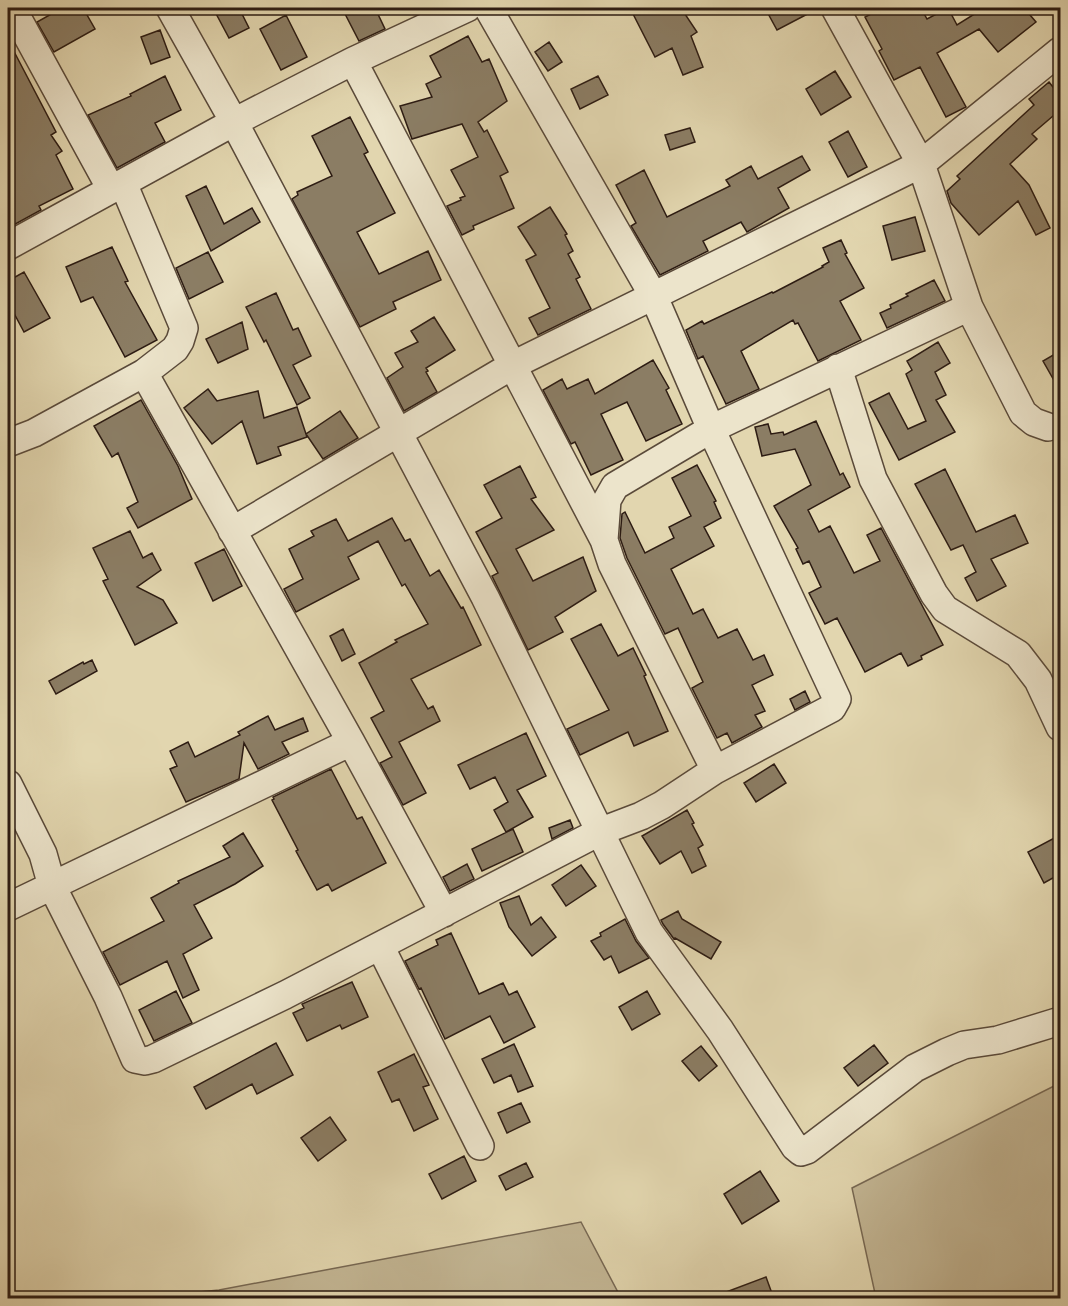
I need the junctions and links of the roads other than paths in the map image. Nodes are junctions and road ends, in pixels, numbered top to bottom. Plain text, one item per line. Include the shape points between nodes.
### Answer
1 (12, 8) edge
2 (171, 8) edge
3 (467, 8) edge
4 (488, 8) edge
5 (835, 8) edge
6 (1060, 51) edge
7 (353, 61) junction
8 (234, 122) junction
9 (921, 165) junction
10 (117, 186) junction
11 (8, 246) edge
12 (654, 297) junction
13 (969, 307) junction
14 (513, 365) junction
15 (838, 368) junction
16 (144, 373) junction
17 (1048, 427) dead end
18 (711, 429) junction
19 (397, 432) junction
20 (8, 444) edge
21 (232, 531) junction
22 (604, 540) junction
23 (1060, 727) edge
24 (351, 742) junction
25 (715, 770) junction
26 (8, 784) edge
27 (599, 832) junction
28 (51, 886) junction
29 (8, 907) edge
30 (444, 913) junction
31 (380, 946) junction
32 (1060, 1021) edge
33 (480, 1146) dead end

1 - 10 street
2 - 8 street
3 - 7 street
4 - 12 street
5 - 9 street
6 - 9 street
7 - 8 street
7 - 14 street
8 - 10 street
8 - 19 street
9 - 12 street
9 - 13 street
10 - 11 street
10 - 16 street via 184,328 175,350
12 - 14 street
12 - 18 street
13 - 15 street
13 - 17 street via 1023,412
14 - 19 street
14 - 22 street
15 - 18 street
15 - 23 street via 873,479 934,594 945,609 1018,654 1038,680
16 - 20 street
16 - 21 street
18 - 22 street via 615,486 607,500
18 - 25 street via 837,699 832,708
19 - 21 street
19 - 27 street via 485,597
21 - 24 street
22 - 25 street via 612,564
24 - 28 street
24 - 30 street
25 - 27 street via 662,805
26 - 28 street via 43,854
27 - 30 street
27 - 32 street via 649,932 801,1152 915,1068 964,1045 999,1040
28 - 29 street
28 - 31 street via 135,1059 145,1062
30 - 31 street
31 - 33 street

